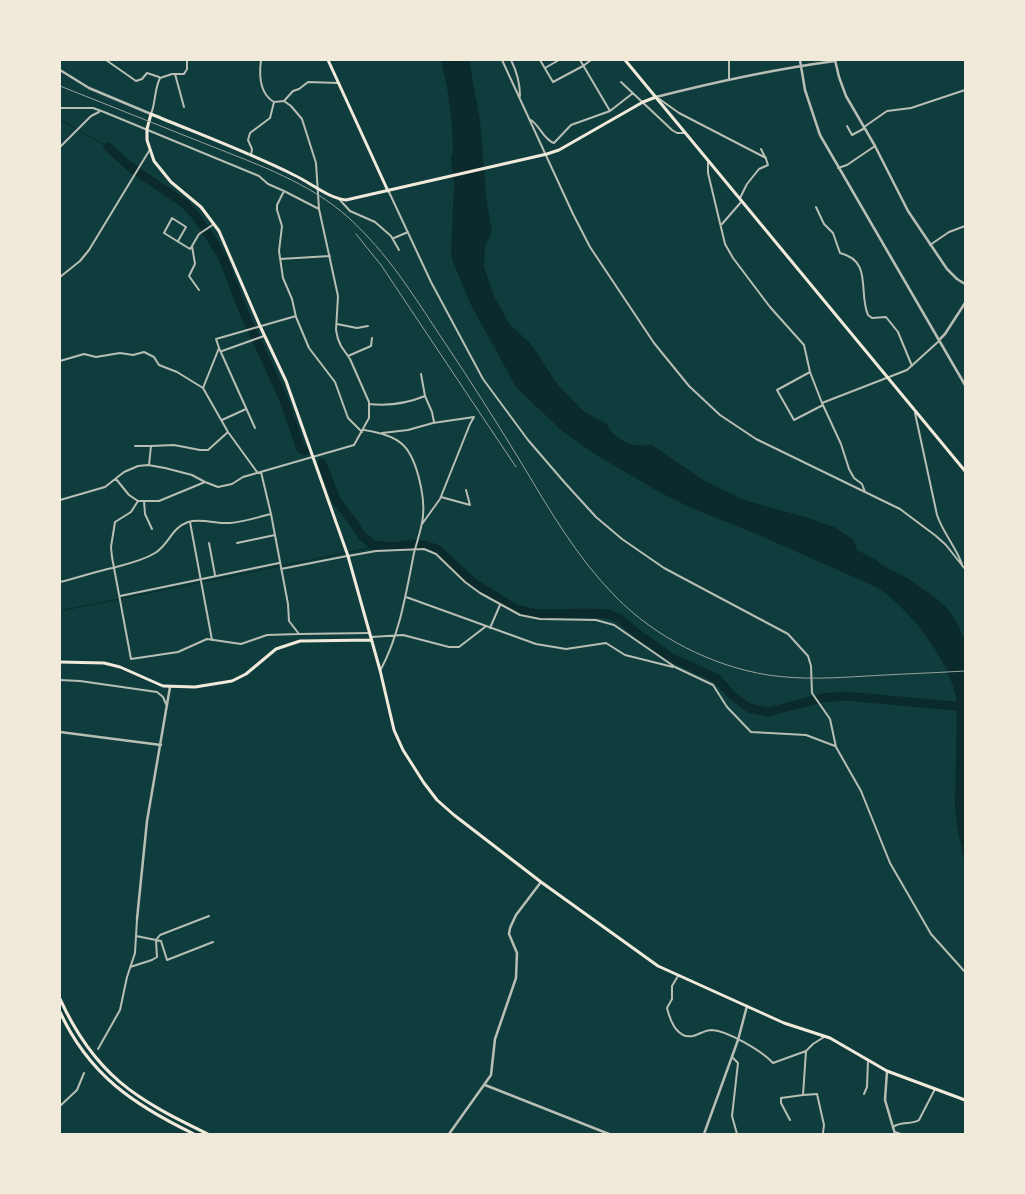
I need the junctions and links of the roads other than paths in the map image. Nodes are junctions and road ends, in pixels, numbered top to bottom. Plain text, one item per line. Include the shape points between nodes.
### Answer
1 (106, 60) edge
2 (187, 60) edge
3 (260, 60) edge
4 (328, 60) edge
5 (502, 60) edge
6 (511, 60) edge
7 (540, 60) edge
8 (559, 60) edge
9 (580, 60) edge
10 (591, 60) edge
11 (626, 60) edge
12 (729, 60) edge
13 (800, 60) edge
14 (835, 60) edge
15 (583, 66) junction
16 (800, 66) junction
17 (545, 68) junction
18 (60, 70) edge
19 (175, 74) junction
20 (160, 78) junction
21 (729, 79) junction
22 (621, 82) dead end
23 (338, 83) junction
24 (965, 90) edge
25 (633, 93) junction
26 (520, 97) junction
27 (656, 97) junction
28 (284, 101) junction
29 (274, 102) junction
30 (643, 102) junction
31 (184, 107) dead end
32 (60, 108) edge
33 (101, 111) junction
34 (610, 111) junction
35 (151, 114) junction
36 (530, 118) junction
37 (847, 126) dead end
38 (864, 127) junction
39 (146, 129) junction
40 (686, 133) junction
41 (875, 146) junction
42 (60, 147) edge
43 (761, 149) dead end
44 (149, 151) junction
45 (546, 154) junction
46 (252, 155) junction
47 (766, 158) junction
48 (708, 160) junction
49 (838, 168) junction
50 (319, 188) junction
51 (284, 191) junction
52 (390, 191) junction
53 (339, 199) junction
54 (741, 200) junction
55 (319, 208) junction
56 (816, 208) dead end
57 (214, 224) junction
58 (722, 224) junction
59 (965, 226) edge
60 (408, 232) junction
61 (393, 238) junction
62 (178, 241) dead end
63 (930, 245) junction
64 (192, 246) junction
65 (399, 250) dead end
66 (330, 256) junction
67 (280, 259) junction
68 (60, 277) edge
69 (965, 284) edge
70 (199, 290) dead end
71 (965, 303) edge
72 (296, 316) junction
73 (337, 324) junction
74 (260, 326) junction
75 (368, 326) dead end
76 (264, 336) junction
77 (372, 338) dead end
78 (939, 340) junction
79 (219, 348) junction
80 (221, 351) junction
81 (348, 356) junction
82 (60, 361) edge
83 (912, 366) junction
84 (810, 372) junction
85 (421, 374) dead end
86 (888, 378) junction
87 (965, 385) edge
88 (203, 388) junction
89 (425, 396) junction
90 (369, 404) junction
91 (822, 404) junction
92 (246, 409) junction
93 (914, 409) junction
94 (222, 420) junction
95 (434, 422) junction
96 (255, 428) dead end
97 (363, 431) junction
98 (228, 432) junction
99 (382, 434) junction
100 (135, 446) dead end
101 (151, 446) junction
102 (313, 458) junction
103 (149, 465) junction
104 (965, 471) edge
105 (261, 472) junction
106 (257, 473) junction
107 (116, 479) junction
108 (205, 482) junction
109 (466, 490) dead end
110 (865, 492) junction
111 (441, 497) junction
112 (60, 500) edge
113 (138, 501) junction
114 (144, 501) junction
115 (271, 514) junction
116 (190, 522) junction
117 (422, 525) junction
118 (152, 529) dead end
119 (275, 535) junction
120 (210, 543) dead end
121 (237, 543) dead end
122 (415, 548) junction
123 (348, 556) junction
124 (279, 563) junction
125 (114, 567) junction
126 (964, 568) edge
127 (281, 569) junction
128 (215, 575) junction
129 (200, 578) junction
130 (60, 582) edge
131 (120, 596) junction
132 (406, 597) junction
133 (500, 605) junction
134 (486, 626) junction
135 (490, 628) junction
136 (299, 634) junction
137 (395, 636) junction
138 (371, 637) junction
139 (212, 640) junction
140 (60, 662) edge
141 (675, 667) junction
142 (380, 670) junction
143 (60, 680) edge
144 (170, 687) junction
145 (167, 706) junction
146 (60, 732) edge
147 (161, 745) junction
148 (836, 747) junction
149 (541, 882) junction
150 (209, 916) dead end
151 (137, 919) joint
152 (136, 936) junction
153 (156, 940) junction
154 (213, 942) dead end
155 (130, 967) junction
156 (965, 972) edge
157 (678, 976) junction
158 (60, 999) edge
159 (747, 1006) junction
160 (60, 1012) edge
161 (824, 1036) junction
162 (738, 1040) junction
163 (98, 1049) dead end
164 (806, 1051) junction
165 (732, 1057) junction
166 (868, 1060) junction
167 (887, 1071) junction
168 (84, 1073) dead end
169 (485, 1084) junction
170 (935, 1089) junction
171 (864, 1094) dead end
172 (803, 1095) junction
173 (965, 1100) edge
174 (60, 1106) edge
175 (790, 1120) dead end
176 (893, 1127) junction
177 (823, 1133) edge
178 (895, 1133) edge
179 (194, 1134) edge
180 (208, 1134) edge
181 (449, 1134) edge
182 (609, 1134) edge
183 (704, 1134) edge
184 (737, 1134) edge
185 (901, 1134) edge

1 - 20 street via 136,81 147,73
2 - 19 street via 186,72
3 - 29 street via 263,89
4 - 23 main road
5 - 26 street
6 - 26 street via 517,72
7 - 17 street
8 - 17 street
9 - 15 street
10 - 15 street
11 - 27 main road
12 - 21 street
13 - 16 street
14 - 16 street
14 - 38 street via 846,96
15 - 17 street via 553,82
15 - 34 street
16 - 21 street
16 - 49 street via 815,122
18 - 35 street via 89,88
19 - 20 street
19 - 31 street
20 - 35 street
21 - 27 street
22 - 25 street
23 - 28 street via 308,82
23 - 52 main road
24 - 38 street via 911,108 887,111
25 - 30 street
25 - 34 street
26 - 36 street
27 - 30 main road
27 - 40 main road
27 - 47 street
28 - 29 street
28 - 50 street via 302,119 316,163
29 - 46 street via 270,118 250,133 248,140
30 - 40 street via 672,130
30 - 45 main road via 559,150
32 - 33 street
33 - 39 street
33 - 42 street
34 - 36 street via 571,125 554,143
35 - 39 main road
35 - 46 main road
36 - 45 street
37 - 38 street via 852,134
38 - 41 street
39 - 44 main road
39 - 51 street via 259,176
40 - 48 main road
41 - 49 street
41 - 63 street via 908,211
43 - 47 street
44 - 57 main road via 161,172 201,207
44 - 68 street via 88,250
45 - 52 main road
45 - 110 street via 590,247 654,343 689,386 720,415 756,439
46 - 50 main road
47 - 54 street via 768,165 759,169 747,184
48 - 54 main road
48 - 58 street via 708,173
49 - 78 street
50 - 53 main road
50 - 55 street
51 - 55 street
51 - 67 street via 277,210 282,226
52 - 53 main road via 356,199
52 - 60 street
53 - 61 street via 350,211 375,222
54 - 58 street
54 - 86 main road
55 - 66 street
56 - 83 street via 833,233 840,253 851,256 859,266 868,315 872,318 886,317 898,332
57 - 64 street via 199,234
57 - 74 main road
58 - 84 street via 725,244 733,258 804,345
59 - 63 street
60 - 61 street
60 - 148 street via 466,351 528,440 596,517 622,539 664,568 788,634 808,656 812,693 830,719
61 - 65 street
62 - 64 street via 186,227 172,218 164,233 183,245
63 - 69 street via 947,269
64 - 70 street via 195,264 189,276
66 - 67 street
66 - 73 street via 338,296
67 - 72 street
71 - 78 street
72 - 74 street
72 - 97 street via 309,348 335,382 348,418
73 - 75 street via 357,328
73 - 81 street via 338,339
74 - 76 main road
74 - 79 street via 216,339
76 - 80 street
76 - 102 main road via 286,381
77 - 81 street via 371,346
78 - 83 street
78 - 87 street
79 - 80 street
79 - 88 street
80 - 92 street
81 - 90 street
82 - 88 street via 84,354 96,357 144,352 154,357 159,365
83 - 86 street
84 - 91 street
84 - 91 street via 777,390 794,420
85 - 89 street
86 - 91 street
86 - 93 main road
88 - 94 street
89 - 90 street via 386,405
89 - 95 street
90 - 97 street via 369,418
91 - 110 street via 851,474 862,484
92 - 94 street
92 - 96 street
93 - 104 main road
93 - 126 street via 941,528
94 - 98 street
95 - 99 street
95 - 111 street via 474,417
97 - 99 street
97 - 102 street via 354,445
98 - 101 street via 208,450 174,445
98 - 106 street
99 - 117 street via 403,445 413,463 422,500
100 - 101 street
101 - 103 street
102 - 105 street
102 - 123 main road
103 - 107 street via 138,466
103 - 108 street via 192,475
105 - 106 street
105 - 115 street
106 - 108 street via 224,486
107 - 112 street via 105,487
107 - 113 street
108 - 114 street via 166,499
109 - 111 street via 470,505
110 - 126 street via 923,525 946,545
111 - 117 street
113 - 114 street
113 - 125 street via 130,512 115,522 111,547
114 - 118 street
115 - 116 street via 231,523
115 - 119 street
116 - 125 street via 173,533 158,551
116 - 129 street
117 - 122 street
119 - 121 street
119 - 124 street
120 - 128 street
122 - 123 street via 376,550
122 - 132 street
122 - 133 street via 436,554 465,582
123 - 127 street
123 - 138 main road
124 - 127 street
124 - 128 street
125 - 130 street
125 - 131 street
127 - 136 street via 289,621
128 - 129 street
129 - 131 street
129 - 139 street
131 - 139 street via 131,659 178,652
132 - 134 street
132 - 137 street
133 - 135 street
133 - 141 street via 520,615 540,619 606,622
134 - 135 street
134 - 137 street via 459,647 412,636
135 - 141 street via 554,648 606,643 625,655
136 - 138 street
136 - 139 street via 267,635 241,644
137 - 138 street
137 - 142 street
138 - 142 main road
138 - 144 main road via 291,643 276,649 246,674 232,681
140 - 144 main road via 112,665
141 - 148 street via 713,685 727,707 751,732 806,735
142 - 149 main road via 394,730 424,783 445,808
143 - 145 street via 157,692
144 - 145 street
145 - 147 street
146 - 147 street
147 - 151 street
148 - 156 street via 861,791 890,863 912,903 931,934
149 - 157 main road via 648,960
149 - 169 street via 510,928 509,934 517,953 516,978 497,1031 492,1071
150 - 153 street via 160,935
151 - 152 street
152 - 153 street
152 - 155 street
153 - 154 street via 161,941 167,960
153 - 155 street via 157,957
155 - 163 street via 120,1010
157 - 159 main road
157 - 162 street via 667,1008 673,1026 689,1036 716,1031
158 - 180 main road via 80,1038 117,1080 143,1100
159 - 161 main road
159 - 162 street
160 - 179 main road via 72,1037 102,1074 131,1099
161 - 164 street
161 - 166 main road
162 - 164 street via 757,1049 773,1063
162 - 165 street
164 - 172 street
165 - 183 street
165 - 184 street via 738,1063 732,1116
166 - 167 main road
166 - 171 street
167 - 170 main road
167 - 176 street via 885,1100
168 - 174 street via 77,1090
169 - 181 street
169 - 182 street
170 - 173 main road
170 - 176 street via 919,1120
172 - 175 street via 781,1098
172 - 177 street via 818,1094
176 - 178 street
178 - 185 street

